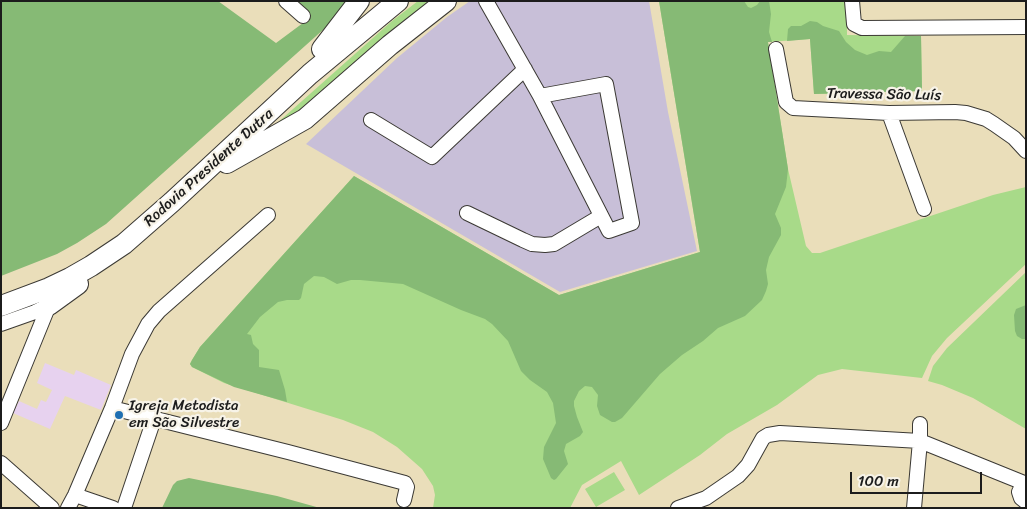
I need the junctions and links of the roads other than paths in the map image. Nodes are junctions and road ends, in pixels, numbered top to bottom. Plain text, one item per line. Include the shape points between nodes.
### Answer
1 (286, 1) edge
2 (359, 1) edge
3 (378, 1) edge
4 (398, 1) edge
5 (446, 1) edge
6 (486, 1) edge
7 (852, 1) edge
8 (303, 16) dead end
9 (1026, 27) edge
10 (776, 48) dead end
11 (322, 49) junction
12 (525, 69) junction
13 (540, 96) junction
14 (889, 113) junction
15 (371, 120) dead end
16 (1026, 151) edge
17 (193, 182) junction
18 (172, 202) junction
19 (924, 208) dead end
20 (467, 212) dead end
21 (268, 215) dead end
22 (601, 216) junction
23 (1, 291) edge
24 (49, 305) junction
25 (1, 306) edge
26 (1, 324) edge
27 (112, 408) junction
28 (154, 419) junction
29 (1, 422) edge
30 (920, 424) dead end
31 (920, 441) junction
32 (1, 463) edge
33 (1025, 483) edge
34 (404, 500) dead end
35 (1026, 502) edge
36 (71, 503) edge
37 (52, 508) edge
38 (113, 508) edge
39 (124, 508) edge
40 (678, 508) edge
41 (914, 508) edge

1 - 8 street
2 - 11 highway
3 - 11 highway, Rodovia Presidente Dutra
4 - 17 highway, Rodovia Presidente Dutra via 310,74
5 - 17 highway via 305,119
6 - 12 street
7 - 9 street via 854,22 862,28
10 - 14 street, Travessa São Luís via 786,101 792,107
11 - 23 highway, Rodovia Presidente Dutra via 129,225 80,258
12 - 13 street
12 - 15 street via 432,157
13 - 22 street
13 - 22 street via 606,84 632,223 609,231
14 - 16 street, Travessa São Luís via 955,112 976,116 1004,131
14 - 19 street
17 - 18 highway, Rodovia Presidente Dutra
18 - 24 highway via 121,252
18 - 25 highway, Rodovia Presidente Dutra via 124,244 91,266 49,288
20 - 22 street via 532,244 545,245 554,244
21 - 27 street via 152,318 132,354
24 - 26 street
24 - 29 street
27 - 28 street
27 - 36 street
28 - 34 street via 397,481 407,485
28 - 39 street
30 - 31 street
31 - 33 street
31 - 40 street via 768,435 738,476 706,498
31 - 41 street
32 - 37 street
33 - 35 street via 1019,492
36 - 38 street

